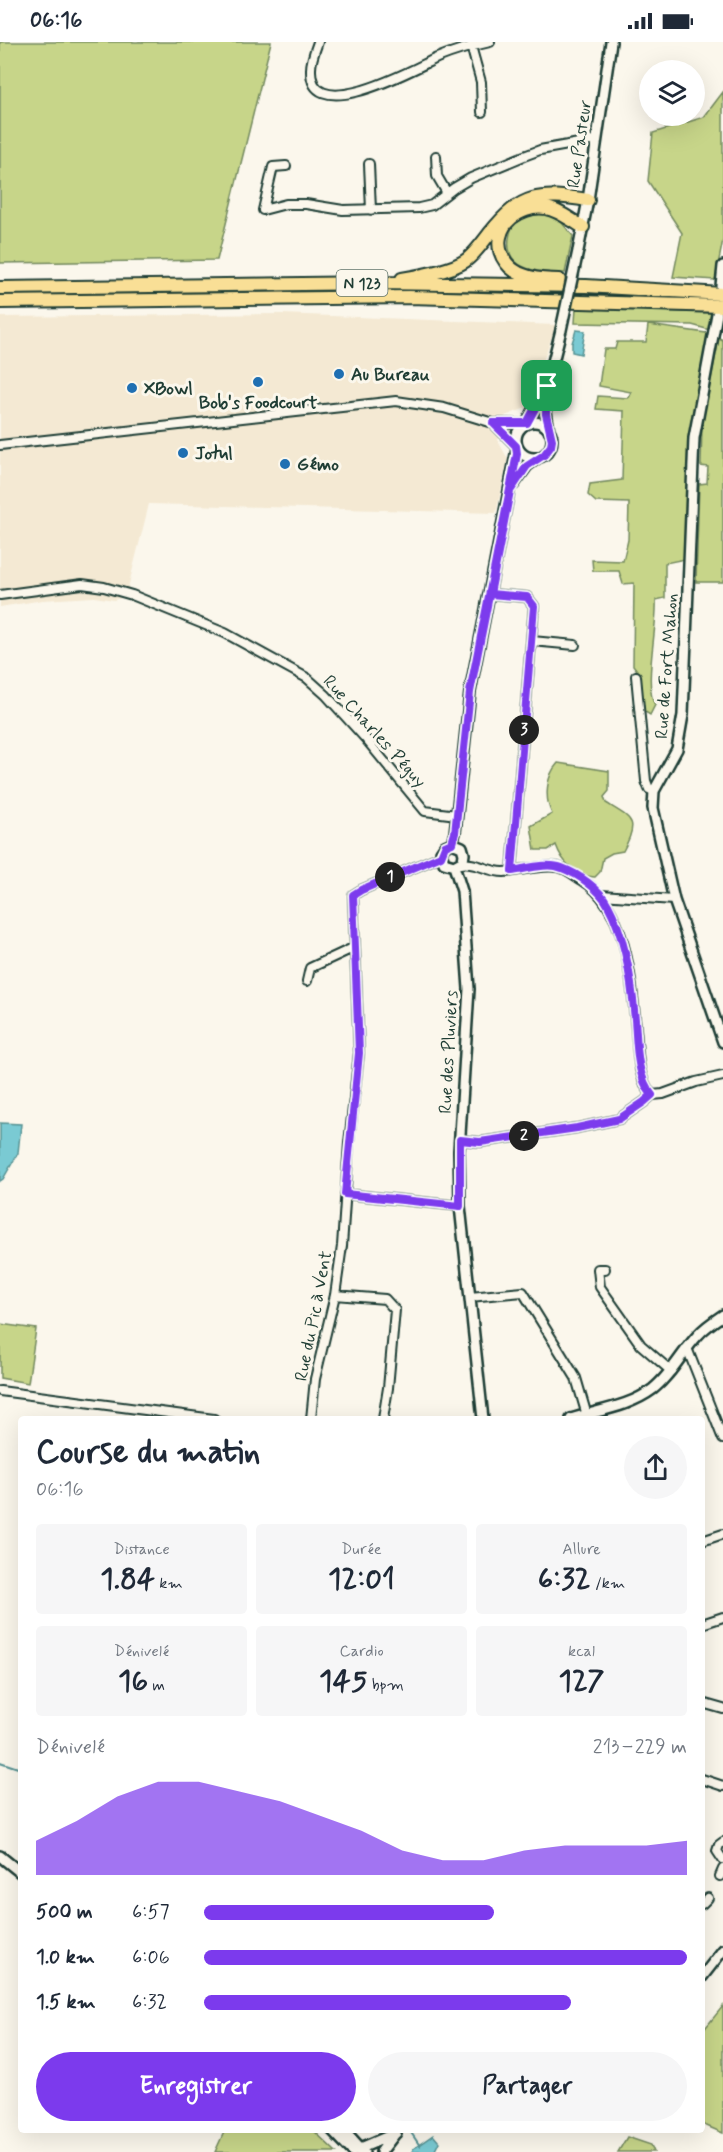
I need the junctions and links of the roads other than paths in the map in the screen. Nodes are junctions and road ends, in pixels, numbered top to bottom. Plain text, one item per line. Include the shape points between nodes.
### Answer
1 (318, 42) edge
2 (490, 42) edge
3 (610, 42) edge
4 (471, 46) junction
5 (482, 112) dead end
6 (596, 140) junction
7 (436, 156) dead end
8 (369, 164) dead end
9 (286, 166) dead end
10 (447, 193) junction
11 (588, 200) junction
12 (371, 210) junction
13 (583, 227) junction
14 (723, 266) edge
15 (376, 283) junction
16 (586, 286) junction
17 (0, 288) edge
18 (722, 290) edge
19 (0, 302) edge
20 (720, 310) edge
21 (547, 386) junction
22 (493, 423) junction
23 (526, 424) junction
24 (549, 431) junction
25 (0, 445) edge
26 (517, 447) junction
27 (539, 457) junction
28 (510, 491) junction
29 (0, 594) edge
30 (490, 594) junction
31 (532, 641) junction
32 (575, 645) dead end
33 (636, 676) dead end
34 (654, 791) junction
35 (457, 815) junction
36 (452, 843) junction
37 (441, 856) junction
38 (457, 865) junction
39 (512, 871) junction
40 (601, 895) junction
41 (674, 900) junction
42 (355, 947) junction
43 (308, 981) dead end
44 (723, 1042) edge
45 (723, 1076) edge
46 (652, 1095) junction
47 (460, 1140) junction
48 (345, 1194) junction
49 (460, 1206) junction
50 (605, 1269) dead end
51 (335, 1295) junction
52 (470, 1298) junction
53 (723, 1315) edge
54 (687, 1348) junction
55 (671, 1371) junction
56 (0, 1391) edge
57 (191, 1416) edge
58 (311, 1416) edge
59 (383, 1416) edge
60 (483, 1416) edge
61 (587, 1416) edge
62 (590, 1416) edge
63 (723, 1439) edge
64 (723, 1534) edge
65 (705, 1540) edge
66 (723, 1617) edge
67 (705, 1623) edge
68 (705, 1704) edge
69 (723, 1709) edge
70 (705, 1780) edge
71 (723, 1786) edge
72 (723, 1842) edge
73 (0, 1856) edge
74 (723, 1860) edge
75 (18, 1871) edge
76 (723, 1950) edge
77 (705, 1973) edge
78 (336, 2133) edge
79 (346, 2133) edge
80 (395, 2133) edge
81 (396, 2133) edge
82 (359, 2151) edge
83 (381, 2152) edge

1 - 4 street via 310,67 312,80 324,92 339,94 365,90
2 - 4 street
3 - 6 street, Rue Pasteur
4 - 5 street via 481,82
6 - 10 street via 540,150 471,178
6 - 11 street, Rue Pasteur
7 - 10 street via 437,176
8 - 12 street
9 - 12 street via 273,167 263,210 306,204
10 - 12 street via 432,205 419,208
11 - 13 street, Rue Pasteur
11 - 15 main road via 542,197 522,202 506,214 465,261 436,272
13 - 16 main road via 545,207 530,208 511,218 499,243 510,267 521,274
13 - 21 street, Rue Pasteur, bridge
14 - 18 street
15 - 16 main road, N 123
15 - 17 main road, N 123
16 - 18 main road, N 123
19 - 20 main road, N 123 via 409,297
20 - 34 street, Rue de Fort Mahon via 694,438 683,714 677,749
21 - 23 street
21 - 24 street
22 - 23 street
22 - 25 street via 444,408 396,401
22 - 26 street
23 - 24 street via 537,422
23 - 26 street via 517,432
24 - 27 street via 551,446
26 - 27 street via 526,457
26 - 28 street
27 - 28 street via 527,466
28 - 30 street
29 - 35 street, Rue Charles Péguy via 82,584 104,587 225,633 307,678 365,738 425,811
30 - 31 street via 527,597 533,603
30 - 35 street via 470,692
31 - 32 street
31 - 39 street
33 - 34 street via 646,781
34 - 41 street via 653,808
35 - 36 street
36 - 37 street via 445,846
36 - 38 street via 464,850 464,858
37 - 38 street via 444,863
37 - 42 street, Rue du Pic à Vent via 353,895
38 - 39 street via 468,862 488,871
38 - 47 street, Rue des Pluviers via 469,989
39 - 40 street via 561,867
40 - 41 street
40 - 46 street via 608,904 629,967 639,1062
41 - 44 street
42 - 43 street via 310,968
42 - 48 street, Rue du Pic à Vent via 359,1053
45 - 46 street
46 - 47 street via 619,1119 608,1122 480,1142
47 - 49 street, Rue des Pluviers
48 - 49 street
48 - 51 street, Rue du Pic à Vent
49 - 52 street, Rue des Pluviers
50 - 55 street via 598,1269 600,1287 641,1345
51 - 58 street, Rue du Pic à Vent via 315,1379
51 - 59 street via 385,1299 395,1310
52 - 60 street, Rue des Pluviers
52 - 61 street via 523,1292 576,1378
53 - 54 street
54 - 55 street
54 - 63 street
55 - 62 street via 638,1398
56 - 57 street
64 - 65 street
66 - 67 street
68 - 69 street
70 - 71 street
72 - 74 street via 717,1851
73 - 75 street
76 - 77 street
78 - 82 street
79 - 82 street
80 - 82 street
81 - 83 street

